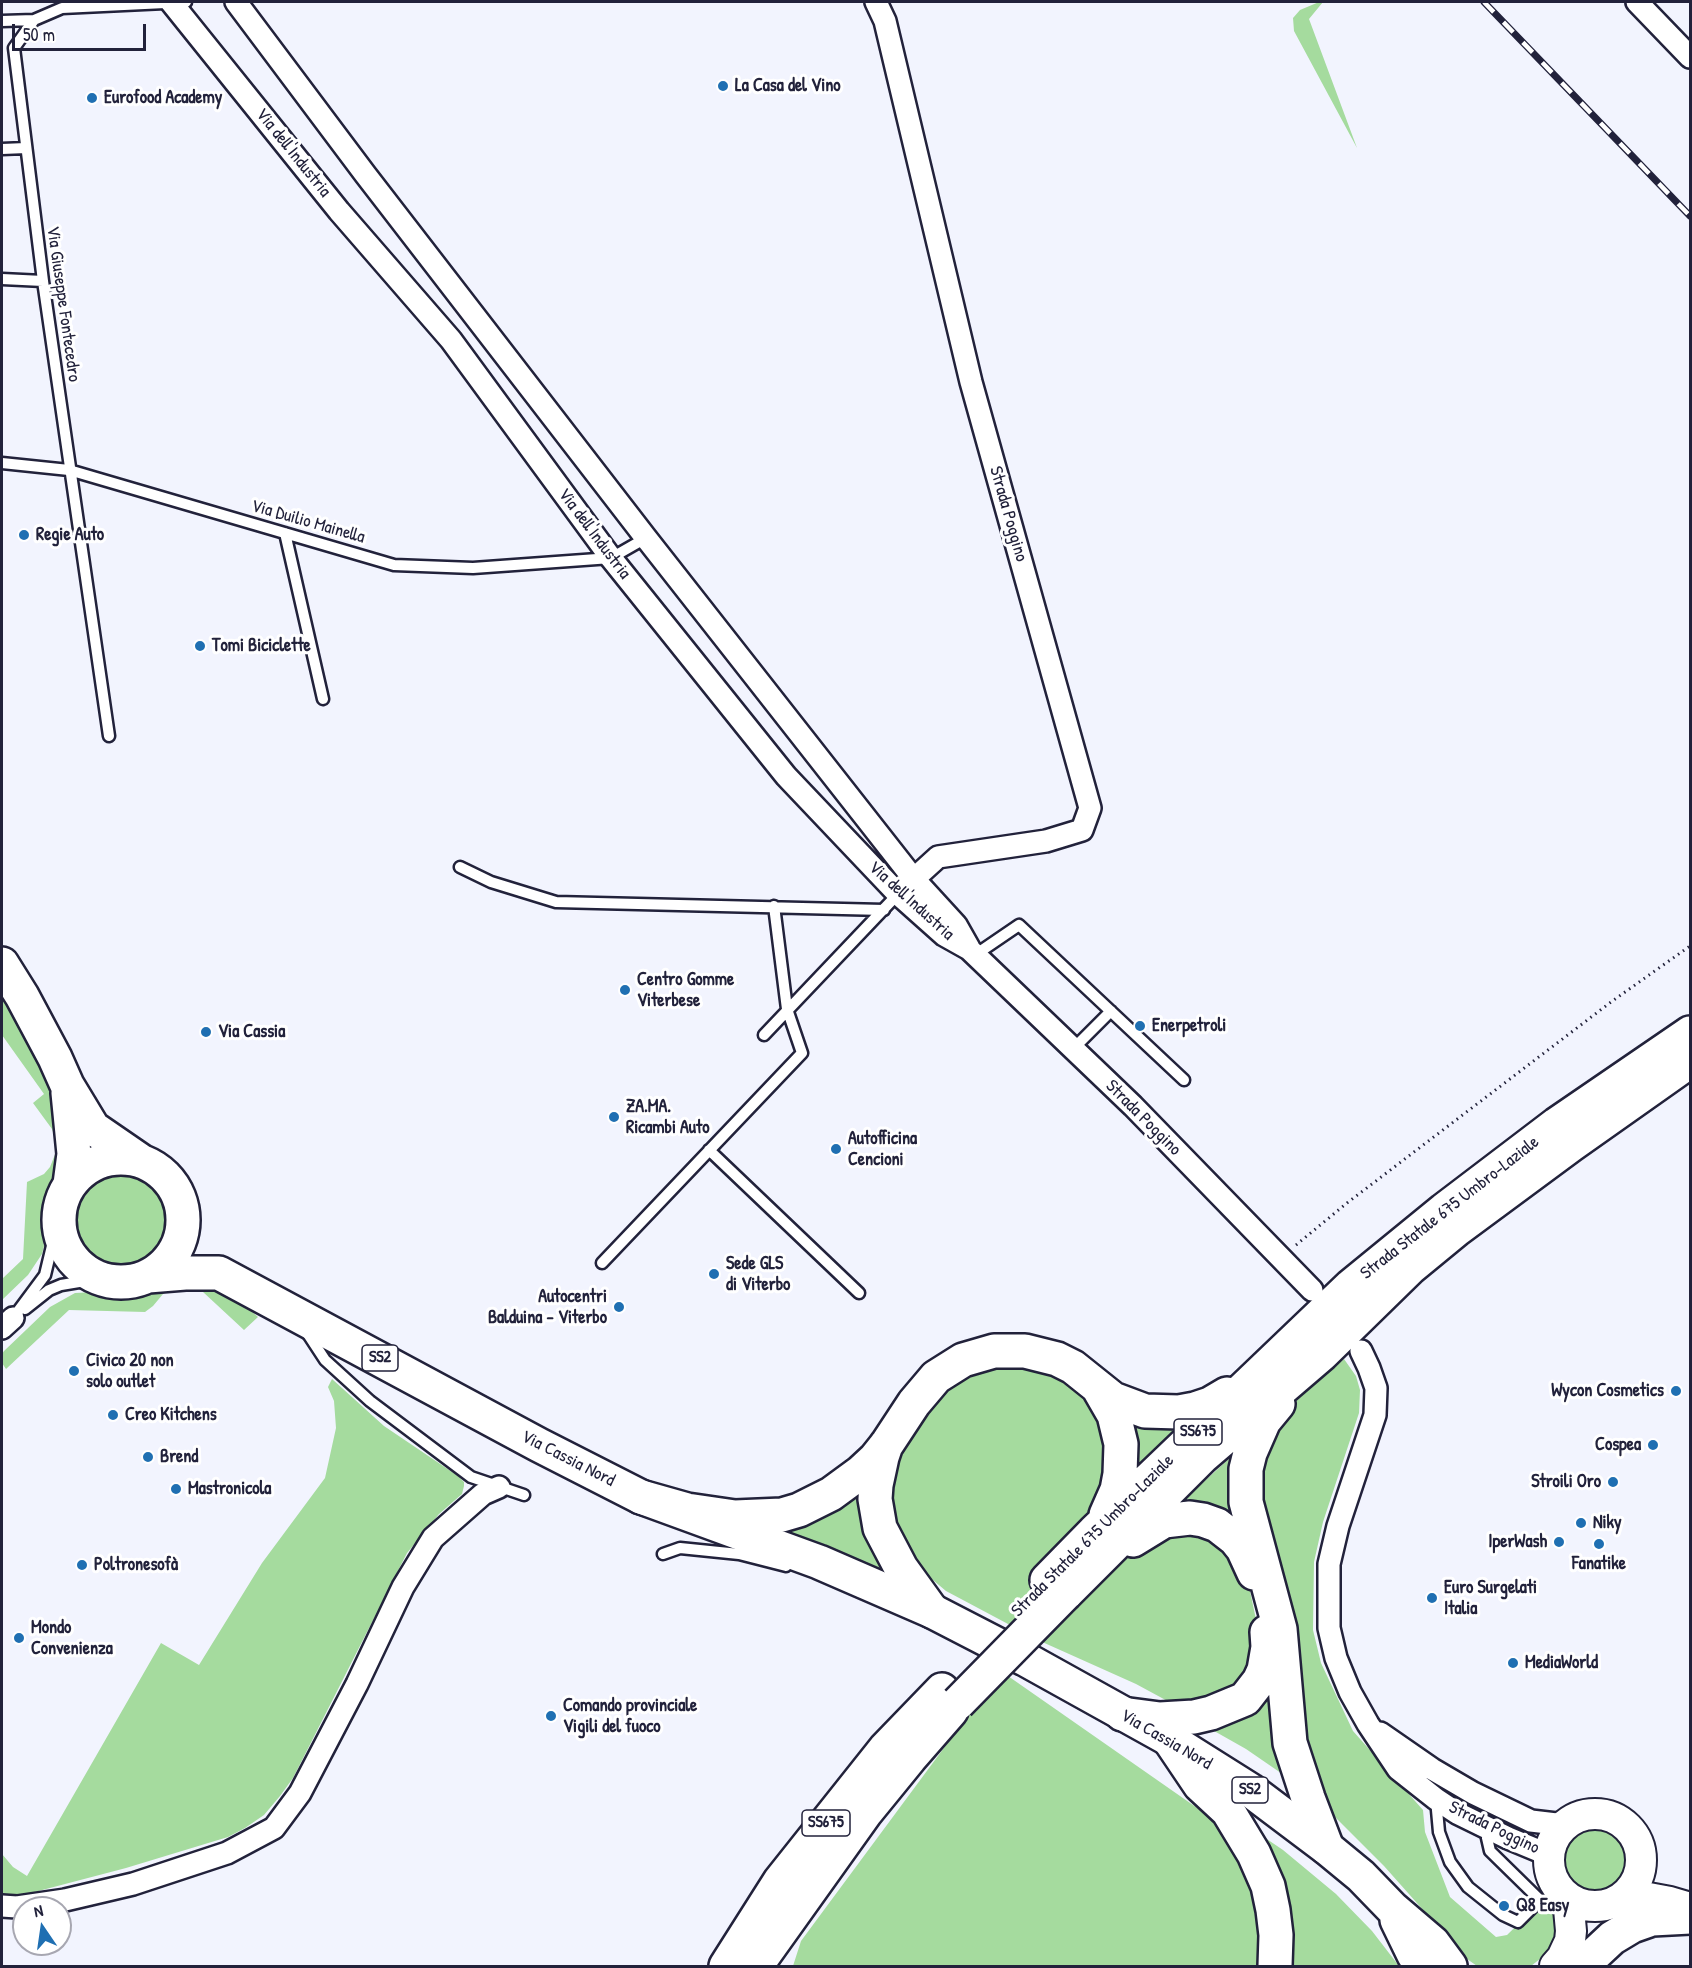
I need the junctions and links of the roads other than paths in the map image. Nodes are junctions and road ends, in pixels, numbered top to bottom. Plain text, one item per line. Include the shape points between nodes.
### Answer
1 (176, 2) edge
2 (236, 2) edge
3 (876, 2) edge
4 (1637, 2) edge
5 (34, 20) junction
6 (2, 21) edge
7 (1690, 57) edge
8 (26, 148) junction
9 (2, 149) edge
10 (2, 279) edge
11 (43, 281) junction
12 (2, 463) edge
13 (69, 470) junction
14 (285, 533) junction
15 (646, 538) junction
16 (611, 558) junction
17 (322, 699) dead end
18 (109, 736) dead end
19 (460, 867) dead end
20 (913, 878) junction
21 (898, 894) junction
22 (774, 906) junction
23 (884, 910) junction
24 (972, 952) junction
25 (2, 964) edge
26 (787, 1009) junction
27 (1111, 1011) junction
28 (1690, 1034) edge
29 (764, 1035) dead end
30 (1073, 1049) junction
31 (1690, 1061) edge
32 (1185, 1080) dead end
33 (67, 1085) junction
34 (709, 1150) junction
35 (141, 1161) junction
36 (70, 1184) junction
37 (183, 1209) junction
38 (58, 1221) junction
39 (602, 1263) dead end
40 (219, 1273) junction
41 (148, 1276) junction
42 (108, 1281) junction
43 (1351, 1286) junction
44 (1312, 1290) dead end
45 (859, 1293) dead end
46 (294, 1313) junction
47 (7, 1323) edge
48 (1361, 1352) dead end
49 (1322, 1354) junction
50 (1099, 1389) junction
51 (887, 1444) junction
52 (499, 1488) junction
53 (524, 1495) dead end
54 (641, 1497) junction
55 (1094, 1532) junction
56 (663, 1554) dead end
57 (819, 1562) junction
58 (1065, 1583) junction
59 (941, 1616) junction
60 (950, 1697) junction
61 (1122, 1714) junction
62 (1368, 1724) junction
63 (1169, 1739) junction
64 (1436, 1799) junction
65 (866, 1812) junction
66 (1565, 1825) junction
67 (1495, 1831) junction
68 (1327, 1848) junction
69 (1549, 1855) junction
70 (1641, 1862) junction
71 (780, 1881) junction
72 (1568, 1898) junction
73 (1616, 1900) junction
74 (1690, 1903) edge
75 (2, 1906) edge
76 (1392, 1908) junction
77 (1690, 1908) edge
78 (1690, 1917) edge
79 (711, 1966) edge
80 (726, 1966) edge
81 (756, 1966) edge
82 (781, 1966) edge
83 (1275, 1966) edge
84 (1421, 1966) edge
85 (1450, 1966) edge
86 (1555, 1966) edge
87 (1566, 1966) edge
88 (1582, 1966) edge

1 - 5 lane via 62,8
1 - 16 street, Via dell'Industria via 339,211 451,340
2 - 15 street, Via dell'Industria
3 - 20 street, Strada Poggino via 885,21 971,382 1090,808 1082,830 1046,841 938,857
4 - 7 street
5 - 6 lane
5 - 8 lane, Via Giuseppe Fontecedro via 14,48
8 - 9 lane
8 - 11 lane, Via Giuseppe Fontecedro
10 - 11 lane
11 - 13 lane, Via Giuseppe Fontecedro
12 - 13 lane, Via Duilio Mainella
13 - 14 lane, Via Duilio Mainella
13 - 18 lane, Via Giuseppe Fontecedro
14 - 16 lane, Via Duilio Mainella via 394,565 473,568
14 - 17 lane
15 - 16 lane
15 - 20 street, Via dell'Industria
16 - 21 street, Via dell'Industria via 786,776
19 - 22 lane via 491,882 556,902
20 - 21 street, Strada Poggino
20 - 24 street, Via dell'Industria via 956,925
21 - 23 lane
21 - 24 street, Via dell'Industria via 944,935
22 - 23 lane
22 - 26 lane
23 - 26 lane
24 - 27 lane via 1019,925
24 - 30 street, Strada Poggino
25 - 33 main road, SS2
26 - 29 lane
26 - 34 lane via 802,1053
27 - 30 lane
27 - 32 lane
28 - 43 main road, Strada Statale 675 Umbro-Laziale / SS675 via 1557,1124
30 - 44 street, Strada Poggino
31 - 49 main road, Strada Statale 675 Umbro-Laziale / SS675 via 1456,1230
33 - 35 main road, SS2 via 93,1128
33 - 36 main road, SS2 via 74,1154
34 - 39 lane
34 - 45 lane
35 - 36 main road, SS2 via 101,1161 89,1166
35 - 37 main road, SS2 via 153,1166 172,1184
36 - 38 main road, SS2 via 63,1195
37 - 40 main road, Via Cassia Nord / SS2
37 - 41 main road via 177,1248 162,1267
38 - 42 main road via 71,1257 91,1274
38 - 47 lane via 45,1275
40 - 41 main road, Via Cassia Nord / SS2
40 - 46 main road, Via Cassia Nord / SS2
41 - 42 main road, SS2 via 129,1282
42 - 47 lane via 74,1282 49,1290
43 - 50 main road via 1238,1386 1210,1404 1179,1412 1145,1411
43 - 55 main road, Strada Statale 675 Umbro-Laziale / SS675
46 - 52 lane via 326,1360 370,1401 471,1477
46 - 54 main road, Via Cassia Nord / SS2
48 - 62 street, Strada Poggino via 1376,1388 1375,1415 1338,1526 1329,1564 1328,1602 1336,1658
49 - 58 main road, Strada Statale 675 Umbro-Laziale / SS675
49 - 68 main road via 1264,1421 1250,1453 1245,1486 1249,1519 1280,1629 1290,1743
50 - 51 main road via 1072,1367 1041,1354 1009,1350 978,1354 936,1377
50 - 55 main road via 1116,1422 1122,1458 1111,1505
51 - 54 main road via 861,1472 831,1494 782,1515 711,1514
51 - 59 main road via 876,1485 880,1528 901,1568
52 - 53 lane
52 - 75 street via 483,1494 433,1538 404,1587 300,1793 274,1828 227,1853 133,1884 65,1900
54 - 57 main road, Via Cassia Nord / SS2
55 - 58 main road, Strada Statale 675 Umbro-Laziale / SS675
56 - 57 lane via 680,1548 739,1554 786,1566
57 - 59 main road, Via Cassia Nord / SS2
58 - 60 main road, Strada Statale 675 Umbro-Laziale / SS675, bridge
58 - 61 main road via 1164,1521 1190,1518 1217,1525 1235,1539 1249,1560 1268,1635 1267,1658 1259,1681 1245,1699 1194,1717 1160,1719
59 - 61 main road, Via Cassia Nord / SS2
60 - 65 main road, Strada Statale 675 Umbro-Laziale / SS675 via 910,1758
60 - 71 main road, Strada Statale 675 Umbro-Laziale / SS675 via 885,1749
61 - 63 main road, Via Cassia Nord / SS2
62 - 64 street, Strada Poggino via 1398,1769
62 - 66 street, Strada Poggino via 1473,1793 1531,1821
63 - 68 main road, Via Cassia Nord / SS2 via 1250,1790
63 - 83 main road via 1200,1785 1228,1811 1254,1854 1273,1910
64 - 67 street, Strada Poggino
64 - 67 lane via 1439,1832 1450,1862 1468,1887 1518,1922 1540,1900 1490,1851 1487,1838
65 - 81 main road, Strada Statale 675 Umbro-Laziale / SS675
65 - 82 main road via 796,1929
66 - 69 main road via 1554,1838
66 - 70 main road via 1579,1817 1609,1816 1633,1834 1640,1847
67 - 69 street, Strada Poggino
68 - 76 main road, Via Cassia Nord / SS2
69 - 72 main road via 1556,1886
70 - 73 main road via 1637,1880
70 - 74 main road
71 - 79 main road
71 - 80 main road, Strada Statale 675 Umbro-Laziale / SS675
72 - 73 main road via 1590,1907
72 - 86 main road via 1570,1941
73 - 77 main road via 1670,1902
73 - 87 main road via 1588,1929
76 - 84 main road, Via Cassia Nord / SS2
76 - 85 main road, Via Cassia Nord / SS2 via 1433,1942
78 - 88 main road via 1652,1919 1632,1926 1612,1938

